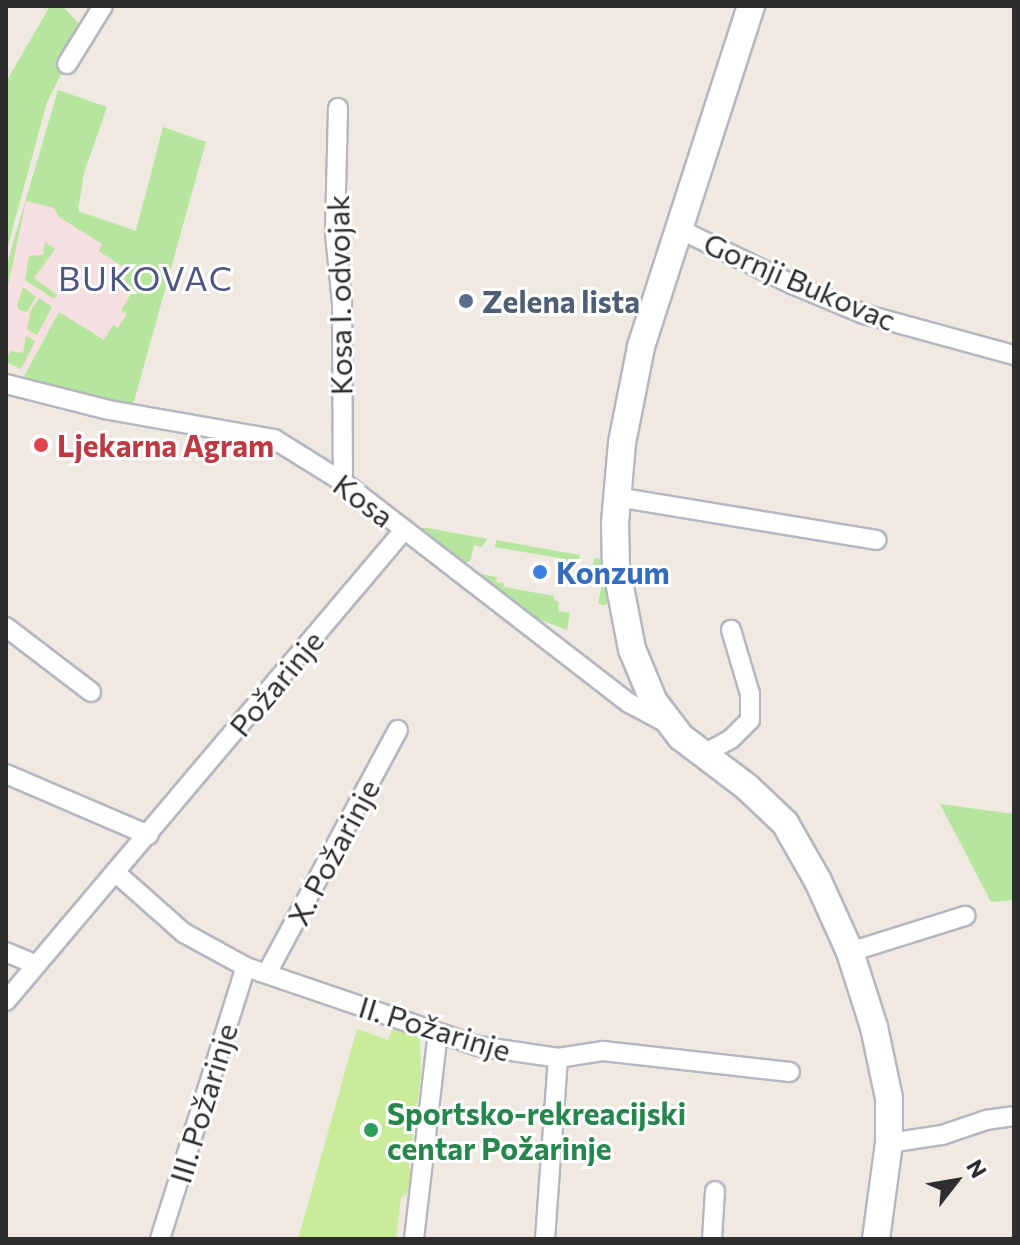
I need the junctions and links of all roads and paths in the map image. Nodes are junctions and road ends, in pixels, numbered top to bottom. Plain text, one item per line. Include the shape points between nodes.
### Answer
1 (103, 6) edge
2 (751, 6) edge
3 (67, 64) dead end
4 (338, 108) dead end
5 (679, 229) junction
6 (1014, 355) edge
7 (6, 384) edge
8 (343, 482) junction
9 (617, 497) junction
10 (404, 530) junction
11 (876, 540) dead end
12 (6, 627) edge
13 (731, 630) dead end
14 (91, 692) dead end
15 (672, 726) junction
16 (398, 730) dead end
17 (702, 755) junction
18 (6, 774) edge
19 (148, 835) junction
20 (115, 872) junction
21 (965, 916) dead end
22 (6, 952) edge
23 (850, 952) junction
24 (36, 965) junction
25 (246, 967) junction
26 (267, 973) junction
27 (6, 1001) edge
28 (438, 1033) junction
29 (558, 1058) junction
30 (790, 1072) dead end
31 (1014, 1116) edge
32 (889, 1143) junction
33 (715, 1191) dead end
34 (160, 1239) edge
35 (414, 1239) edge
36 (545, 1239) edge
37 (712, 1239) edge
38 (876, 1239) edge

1 - 3 street
2 - 5 street, Gornji Bukovac
4 - 8 street, Kosa I. odvojak via 335,234 342,303
5 - 6 street, Gornji Bukovac via 864,314
5 - 9 street, Gornji Bukovac via 638,360
7 - 8 street, Kosa via 109,410 266,436
8 - 10 street, Kosa
9 - 11 street
9 - 15 street, Gornji Bukovac via 616,566 629,637 654,702
10 - 15 street, Kosa via 629,703
10 - 19 street, Požarinje
12 - 14 street
13 - 17 street via 750,694 750,720
15 - 17 street, Gornji Bukovac
16 - 26 street, X. Požarinje
17 - 23 street, Gornji Bukovac via 785,823
18 - 19 street
19 - 20 street, Požarinje
20 - 24 street, Požarinje
20 - 25 street, II. Požarinje via 184,933
21 - 23 street
22 - 24 street
23 - 32 street, Gornji Bukovac via 886,1079
24 - 27 street, Požarinje
25 - 26 street, II. Požarinje
25 - 34 street, III. Požarinje
26 - 28 street, II. Požarinje
28 - 29 street, II. Požarinje via 498,1052
28 - 35 street
29 - 30 street, II. Požarinje via 603,1051
29 - 36 street
31 - 32 street
32 - 38 street, Gornji Bukovac
33 - 37 street

